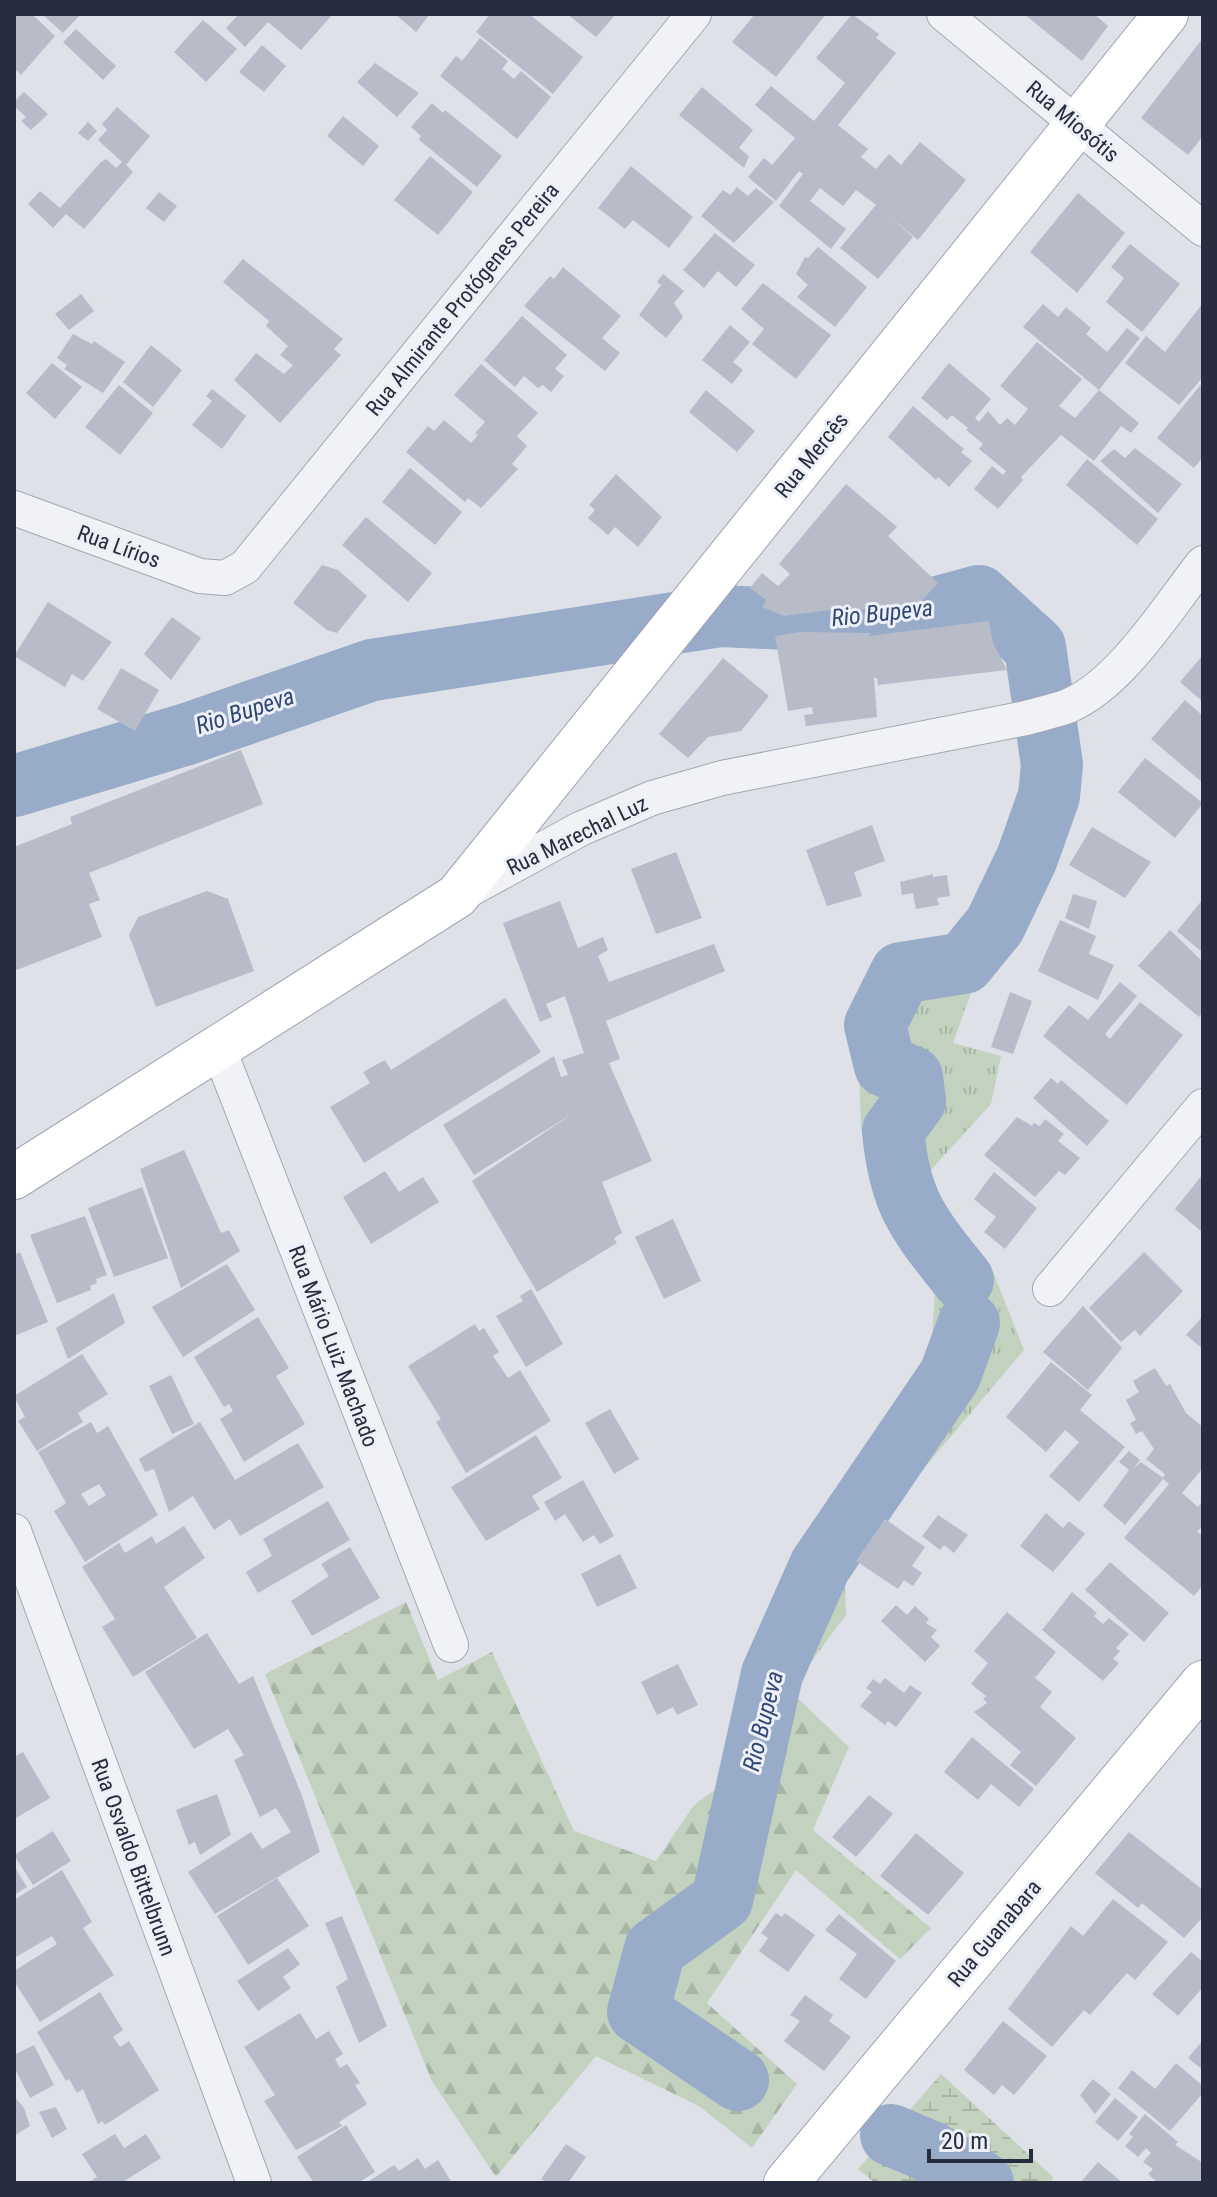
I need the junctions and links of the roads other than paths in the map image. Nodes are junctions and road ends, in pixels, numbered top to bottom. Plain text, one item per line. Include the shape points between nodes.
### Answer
1 (694, 14) edge
2 (944, 14) edge
3 (1166, 14) edge
4 (1077, 124) junction
5 (1203, 229) edge
6 (14, 508) edge
7 (1203, 563) edge
8 (225, 578) joint
9 (457, 896) junction
10 (218, 1047) junction
11 (1203, 1106) edge
12 (14, 1177) edge
13 (1050, 1289) dead end
14 (14, 1531) edge
15 (451, 1645) dead end
16 (1203, 1683) edge
17 (254, 2183) edge
18 (786, 2183) edge

1 - 8 street, Rua Almirante Protógenes Pereira via 245,567
2 - 4 street, Rua Miosótis
3 - 4 main road, Rua Mercês
4 - 5 street, Rua Miosótis
4 - 9 main road, Rua Mercês
6 - 8 street, Rua Lírios via 200,576
7 - 9 street, Rua Marechal Luz via 1121,665 1069,705 722,778 652,798 580,829
9 - 10 main road, Rua Marechal Luz
10 - 12 main road, Rua Marechal Luz
10 - 15 street, Rua Mário Luiz Machado
11 - 13 street
14 - 17 street, Rua Osvaldo Bittelbrunn
16 - 18 main road, Rua Guanabara

